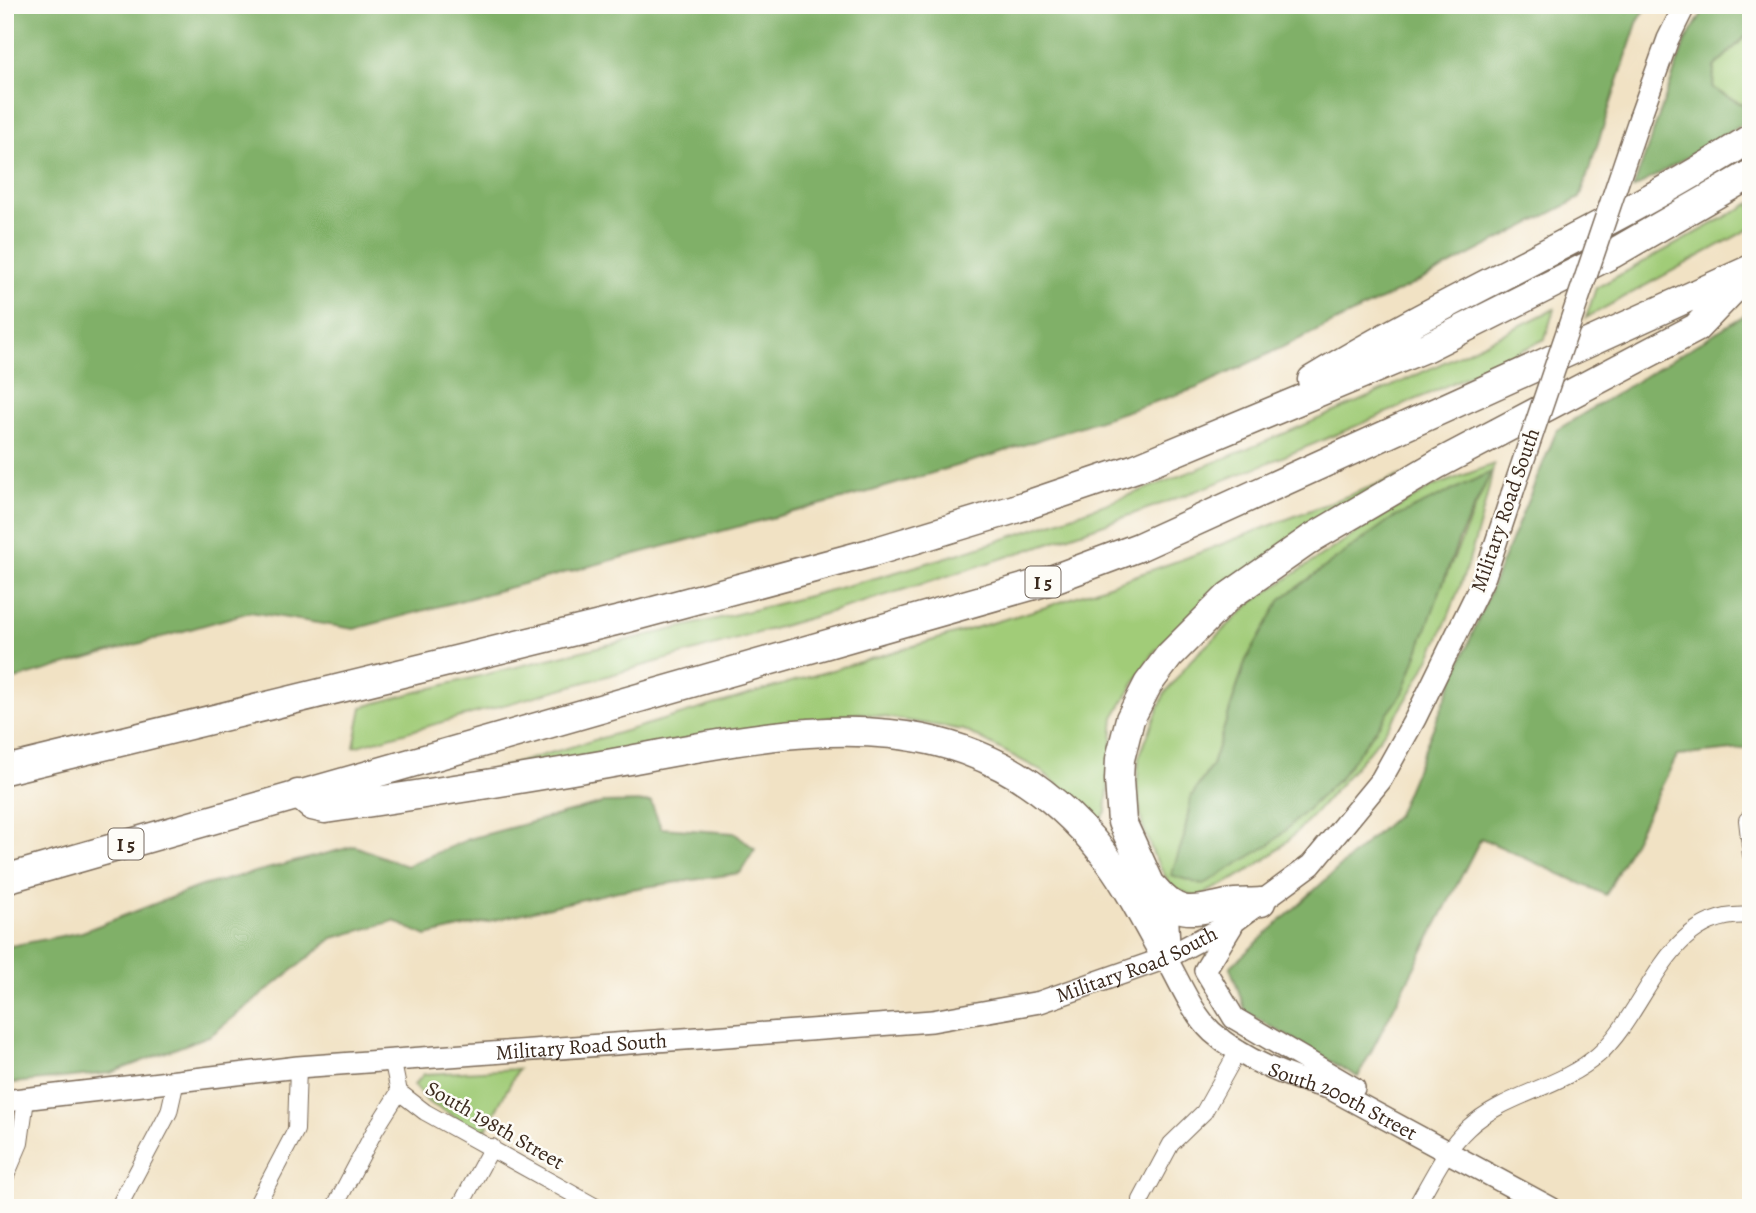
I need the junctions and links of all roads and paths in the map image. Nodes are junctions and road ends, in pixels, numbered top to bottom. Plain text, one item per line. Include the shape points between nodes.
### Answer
1 (1685, 5) edge
2 (1751, 138) edge
3 (1751, 174) edge
4 (1751, 270) edge
5 (1236, 426) junction
6 (5, 770) edge
7 (298, 794) junction
8 (1747, 820) dead end
9 (1751, 855) edge
10 (5, 879) edge
11 (1154, 888) junction
12 (1261, 902) junction
13 (1751, 916) edge
14 (1236, 921) junction
15 (1166, 958) junction
16 (1239, 1049) junction
17 (393, 1063) junction
18 (298, 1067) junction
19 (176, 1082) junction
20 (399, 1092) junction
21 (15, 1100) edge
22 (1368, 1110) junction
23 (492, 1147) junction
24 (1448, 1152) junction
25 (5, 1178) edge
26 (1141, 1200) dead end
27 (591, 1206) edge
28 (118, 1208) edge
29 (255, 1208) edge
30 (334, 1208) edge
31 (458, 1208) edge
32 (1415, 1208) edge
33 (1551, 1208) edge

1 - 12 main road, Military Road South, bridge via 1640,117 1485,576 1381,780 1311,865
2 - 5 highway via 1697,173 1391,331
3 - 5 highway via 1528,298 1427,347
4 - 7 highway, I 5 via 1139,547 1048,580
4 - 11 highway via 1696,328 1378,498 1256,575 1185,637 1138,700 1120,759 1122,822
5 - 6 highway via 1124,472 870,553 624,619
7 - 10 highway, I 5
7 - 15 highway via 312,806 326,809 519,780 776,733 852,730 911,736 989,761 1060,808 1102,851
8 - 9 street
11 - 12 highway via 1167,903 1187,911
11 - 15 highway via 1164,914
12 - 14 main road, Military Road South
13 - 24 street via 1726,917 1691,932 1667,956 1624,1026 1600,1054 1550,1086 1487,1114 1468,1127
14 - 15 main road, Military Road South
14 - 22 main road via 1205,970 1226,1010 1360,1093
15 - 16 main road, South 200th Street via 1211,1031
15 - 17 main road, Military Road South via 1040,1002 932,1021
16 - 22 main road, South 200th Street via 1292,1079 1329,1088
16 - 26 street via 1204,1112 1171,1144
17 - 18 main road, Military Road South
17 - 20 street, South 198th Street
18 - 19 main road, Military Road South
18 - 29 street via 296,1130
19 - 21 main road, Military Road South
19 - 28 street via 169,1112
20 - 23 street, South 198th Street via 425,1112
20 - 30 street
21 - 25 street via 20,1143
22 - 24 main road, South 200th Street
23 - 27 street, South 198th Street
23 - 31 street
24 - 32 street
24 - 33 main road, South 200th Street

